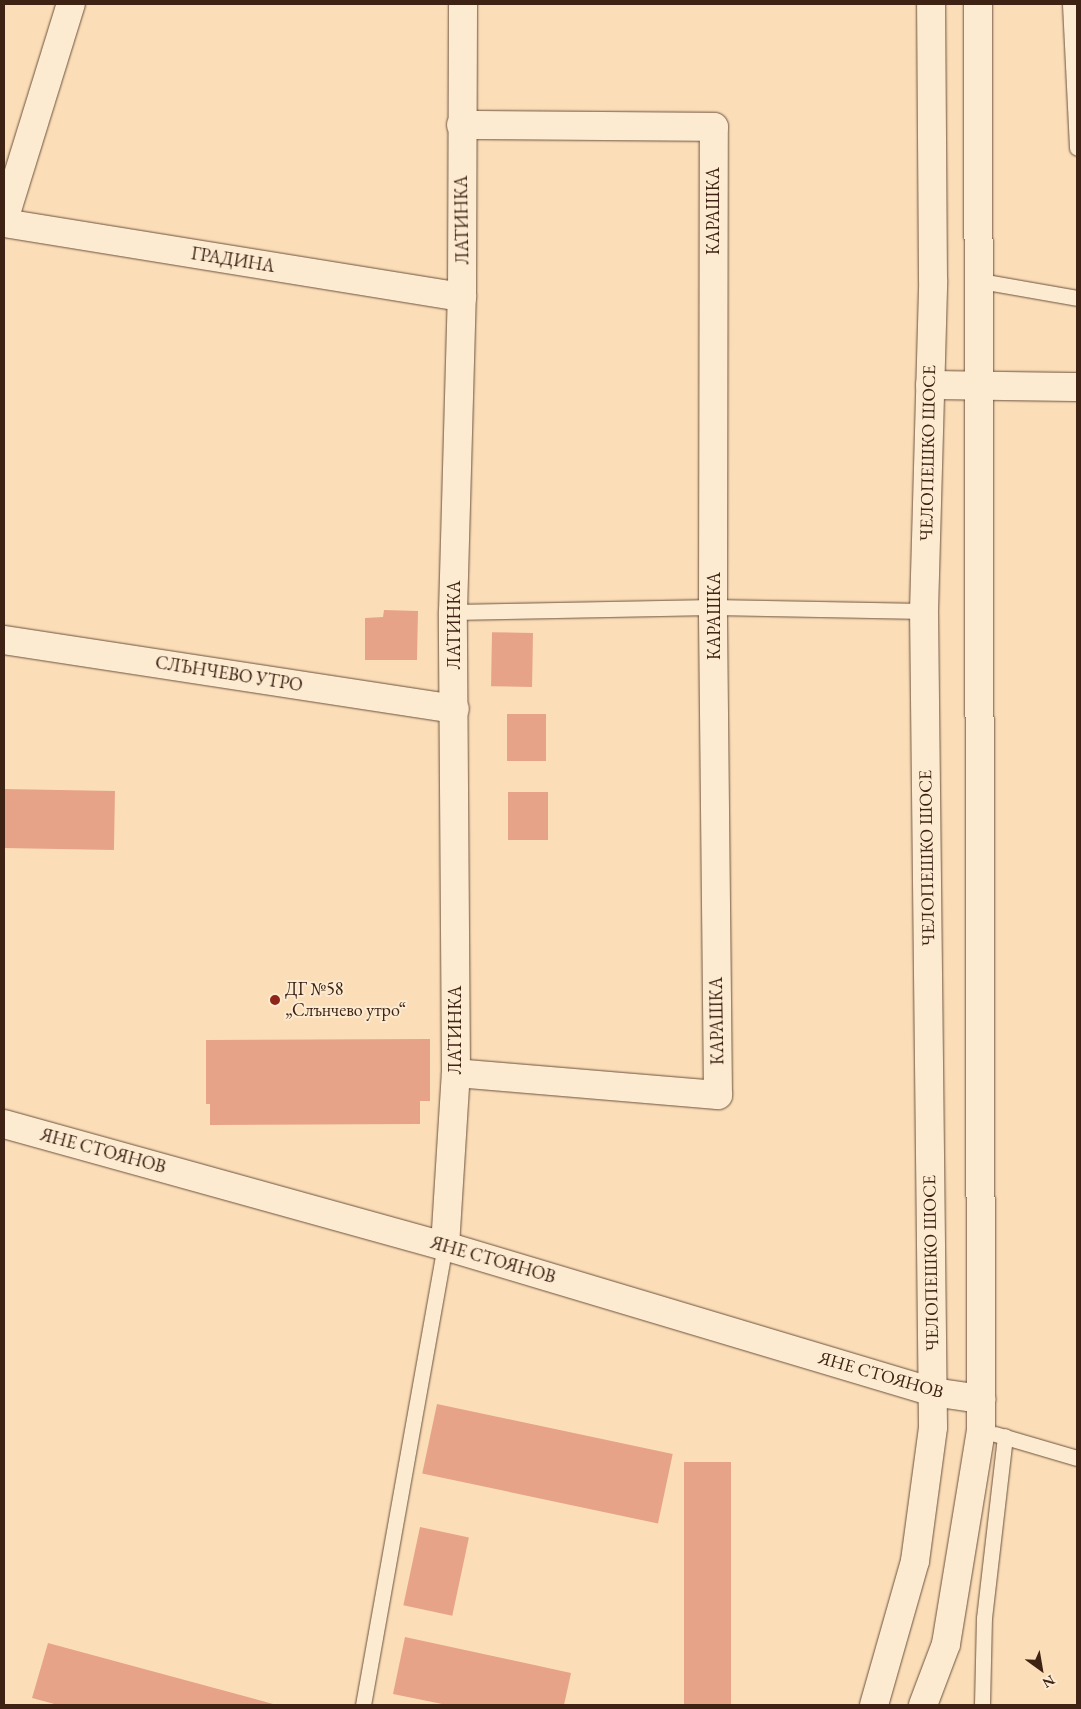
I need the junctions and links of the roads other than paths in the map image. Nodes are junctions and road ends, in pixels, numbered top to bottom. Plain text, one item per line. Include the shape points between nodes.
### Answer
1 (71, 4) edge
2 (463, 4) edge
3 (931, 4) edge
4 (978, 4) edge
5 (1070, 4) edge
6 (461, 125) junction
7 (1077, 148) edge
8 (4, 222) edge
9 (980, 281) junction
10 (462, 297) junction
11 (1077, 298) edge
12 (930, 385) junction
13 (980, 385) junction
14 (1077, 387) edge
15 (713, 607) junction
16 (924, 611) junction
17 (453, 612) junction
18 (4, 640) edge
19 (455, 709) junction
20 (456, 1073) junction
21 (4, 1124) edge
22 (445, 1246) junction
23 (933, 1392) junction
24 (981, 1399) junction
25 (993, 1433) junction
26 (1077, 1458) edge
27 (363, 1705) edge
28 (874, 1705) edge
29 (923, 1705) edge
30 (982, 1705) edge

1 - 8 street
2 - 6 street, ЛАТИНКА
3 - 12 street, ЧЕЛОПЕШКО ШОСЕ
4 - 9 street
5 - 7 lane
6 - 10 street, ЛАТИНКА
6 - 15 street, КАРАШКА via 714,127
8 - 10 street, ГРАДИНА
9 - 11 lane
9 - 13 street
10 - 17 street, ЛАТИНКА
12 - 13 street
12 - 16 street, ЧЕЛОПЕШКО ШОСЕ
13 - 14 street
13 - 24 street
15 - 16 lane
15 - 17 lane
15 - 20 street, КАРАШКА via 718,1095
16 - 23 street, ЧЕЛОПЕШКО ШОСЕ
17 - 19 street, ЛАТИНКА
18 - 19 street, СЛЪНЧЕВО УТРО
19 - 20 street, ЛАТИНКА
20 - 22 street, ЛАТИНКА
21 - 22 street, ЯНЕ СТОЯНОВ
22 - 23 street, ЯНЕ СТОЯНОВ
22 - 27 lane
23 - 24 street, ЯНЕ СТОЯНОВ
23 - 28 street, ЧЕЛОПЕШКО ШОСЕ via 932,1427 915,1561
24 - 25 street
25 - 26 lane
25 - 29 street via 946,1644
25 - 30 lane

